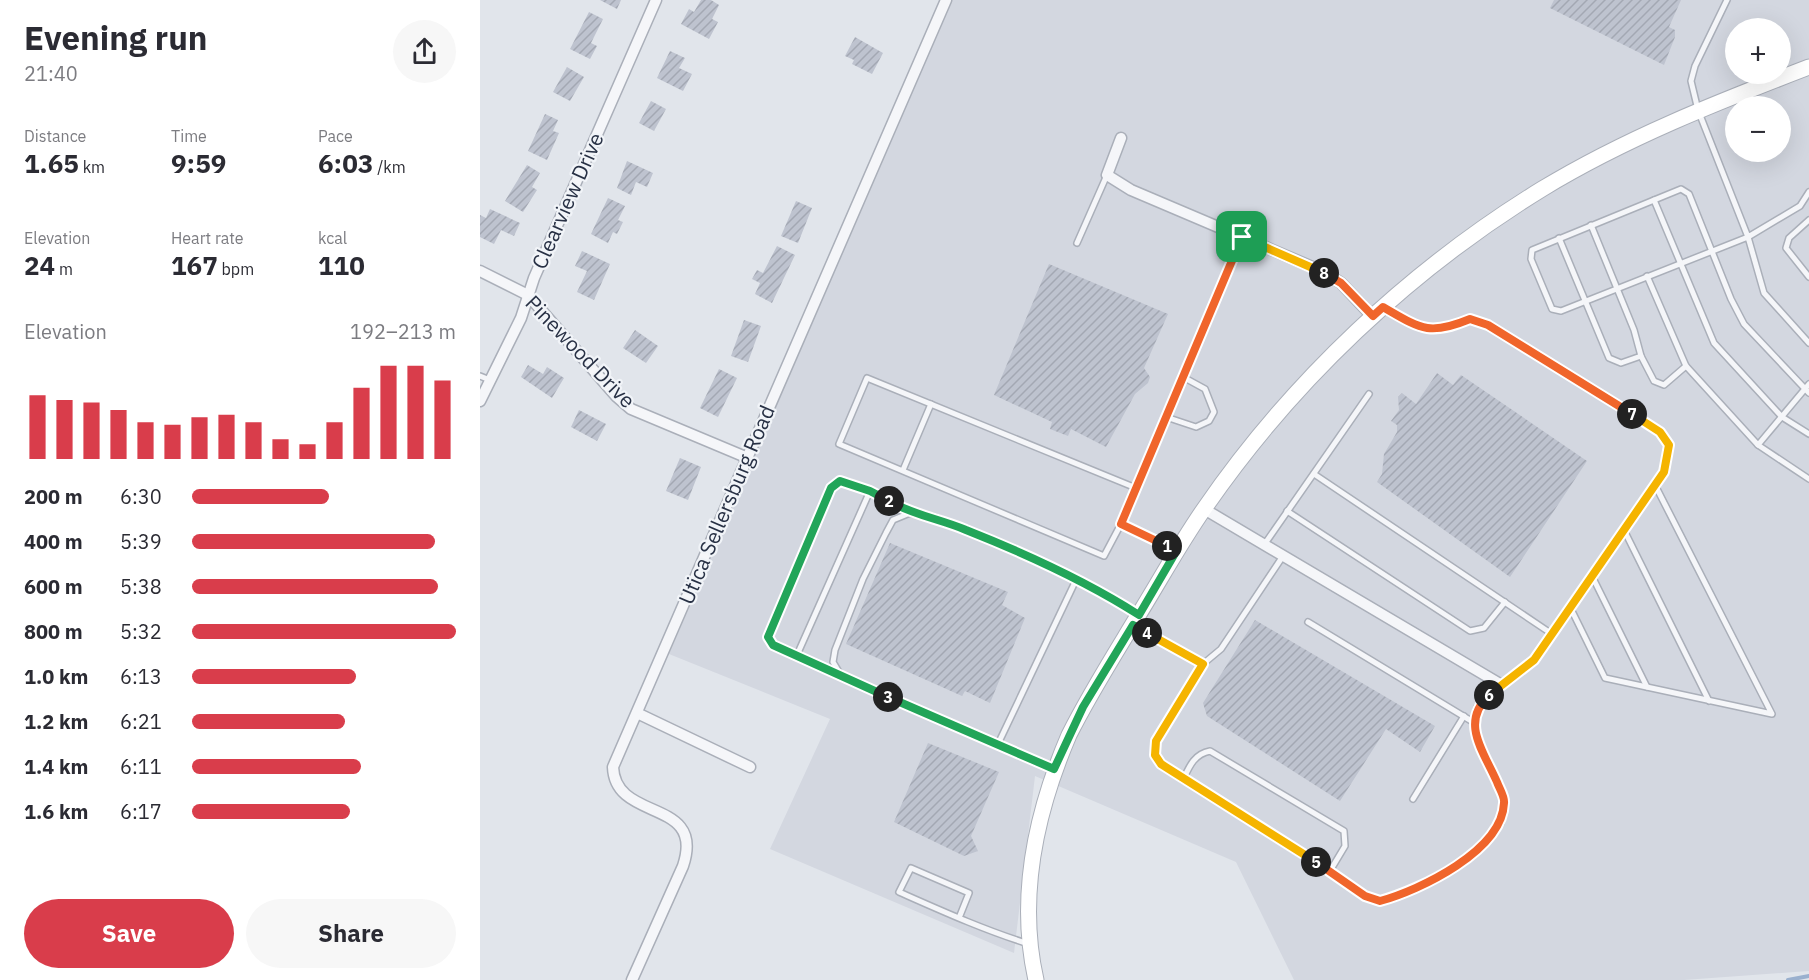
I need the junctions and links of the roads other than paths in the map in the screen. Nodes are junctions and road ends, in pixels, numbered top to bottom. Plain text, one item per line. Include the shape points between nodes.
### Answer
1 (656, 0) edge
2 (946, 0) edge
3 (1727, 0) edge
4 (1809, 67) edge
5 (1698, 110) junction
6 (1121, 138) dead end
7 (1107, 175) junction
8 (1809, 192) edge
9 (1654, 200) junction
10 (1809, 220) edge
11 (1591, 225) junction
12 (1242, 237) junction
13 (1748, 237) junction
14 (1558, 238) junction
15 (1077, 243) dead end
16 (1711, 251) junction
17 (1679, 264) junction
18 (1809, 266) edge
19 (1804, 270) junction
20 (480, 271) edge
21 (1647, 276) junction
22 (1809, 277) edge
23 (1616, 288) junction
24 (528, 295) junction
25 (1584, 301) junction
26 (1378, 312) junction
27 (1809, 343) edge
28 (1641, 356) junction
29 (1686, 366) junction
30 (1183, 377) junction
31 (485, 378) edge
32 (1809, 384) edge
33 (1807, 392) edge
34 (1369, 394) dead end
35 (480, 401) edge
36 (931, 404) junction
37 (1166, 417) junction
38 (1782, 417) junction
39 (1809, 434) edge
40 (1758, 445) junction
41 (748, 458) junction
42 (903, 470) junction
43 (1314, 474) junction
44 (1809, 479) edge
45 (1655, 485) junction
46 (1136, 488) junction
47 (870, 491) junction
48 (1204, 509) junction
49 (1287, 511) junction
50 (910, 513) junction
51 (1121, 524) junction
52 (1624, 530) junction
53 (1264, 545) junction
54 (1177, 550) junction
55 (1283, 556) junction
56 (1592, 576) junction
57 (1076, 580) junction
58 (1505, 602) junction
59 (1570, 607) junction
60 (1136, 620) junction
61 (1308, 622) dead end
62 (1552, 634) junction
63 (797, 655) junction
64 (1203, 664) junction
65 (841, 674) junction
66 (1500, 684) junction
67 (1647, 687) junction
68 (1710, 701) junction
69 (637, 713) junction
70 (1464, 716) junction
71 (1473, 722) junction
72 (998, 744) junction
73 (750, 767) dead end
74 (1054, 769) junction
75 (1183, 780) junction
76 (1413, 799) dead end
77 (1330, 871) junction
78 (959, 918) junction
79 (1031, 945) junction
80 (632, 980) edge
81 (1036, 980) edge

1 - 24 street, Clearview Drive
2 - 41 street, Utica Sellersburg Road
3 - 5 lane via 1691,81
4 - 5 street
5 - 13 lane
5 - 26 street via 1600,157 1535,194 1446,255
6 - 7 street
7 - 12 street via 1131,190
7 - 15 lane
8 - 13 lane via 1800,206
9 - 11 lane
9 - 16 lane via 1681,189 1689,194
9 - 17 lane
10 - 19 lane via 1789,238 1786,248
11 - 14 lane
11 - 23 lane
12 - 26 street via 1324,272
12 - 30 lane
13 - 16 lane
13 - 27 lane via 1764,293
14 - 25 lane
14 - 25 lane via 1532,250 1531,259 1552,309 1561,311
16 - 17 lane
16 - 33 lane via 1744,324
17 - 21 lane
17 - 38 lane via 1714,343
18 - 19 lane
19 - 22 lane
20 - 24 street, Pinewood Drive
21 - 23 lane
21 - 29 lane
23 - 25 lane
23 - 28 lane
24 - 31 street, Clearview Drive via 521,318
24 - 41 street, Pinewood Drive via 631,409
25 - 28 lane via 1609,358 1621,363
26 - 45 lane via 1426,329 1445,329 1470,319 1488,325 1660,432 1669,445 1669,457
26 - 48 street via 1275,418
28 - 29 lane via 1654,381 1664,385
29 - 40 lane
30 - 37 lane
30 - 37 lane via 1205,389 1214,412 1209,421 1196,427
31 - 35 street, Clearview Drive
32 - 33 lane
33 - 38 lane
34 - 43 lane
36 - 42 lane
36 - 42 lane via 867,378 839,444
36 - 46 lane
37 - 46 lane
38 - 39 lane
38 - 40 lane
40 - 44 lane
41 - 69 street, Utica Sellersburg Road
42 - 51 lane via 1104,556
43 - 49 lane
43 - 58 lane
45 - 52 lane
45 - 68 lane via 1772,714
46 - 51 lane
47 - 50 lane
47 - 63 lane
47 - 63 lane via 840,481 831,488 768,637 773,645
48 - 53 street
48 - 54 street
49 - 53 lane
49 - 58 lane via 1470,630 1485,628
50 - 57 lane via 935,517
50 - 65 lane via 893,520 863,579 832,662
51 - 54 lane
52 - 56 lane
52 - 68 lane
53 - 55 street
54 - 60 street
55 - 64 lane via 1221,649
55 - 66 street
56 - 59 lane
56 - 67 lane
57 - 60 lane
57 - 72 lane
58 - 62 lane
59 - 62 lane
59 - 67 lane via 1605,678
60 - 64 lane
60 - 74 street via 1083,707
61 - 70 lane
62 - 66 lane via 1534,660
63 - 65 lane
64 - 75 lane via 1156,741 1155,755 1161,764
65 - 72 lane via 855,684
66 - 71 lane via 1477,707
67 - 68 lane
69 - 73 street
69 - 80 street, Utica Sellersburg Road via 613,767 613,778 628,798 681,825 688,852
70 - 71 lane
70 - 76 lane
71 - 77 lane via 1505,801 1501,823 1471,854 1435,880 1380,901 1365,896
72 - 74 lane
74 - 79 street via 1035,841 1029,903
75 - 77 lane
75 - 77 lane via 1191,762 1202,752 1210,751 1344,831 1345,846
78 - 78 lane via 899,892 911,868 969,893
78 - 79 lane
79 - 81 street

